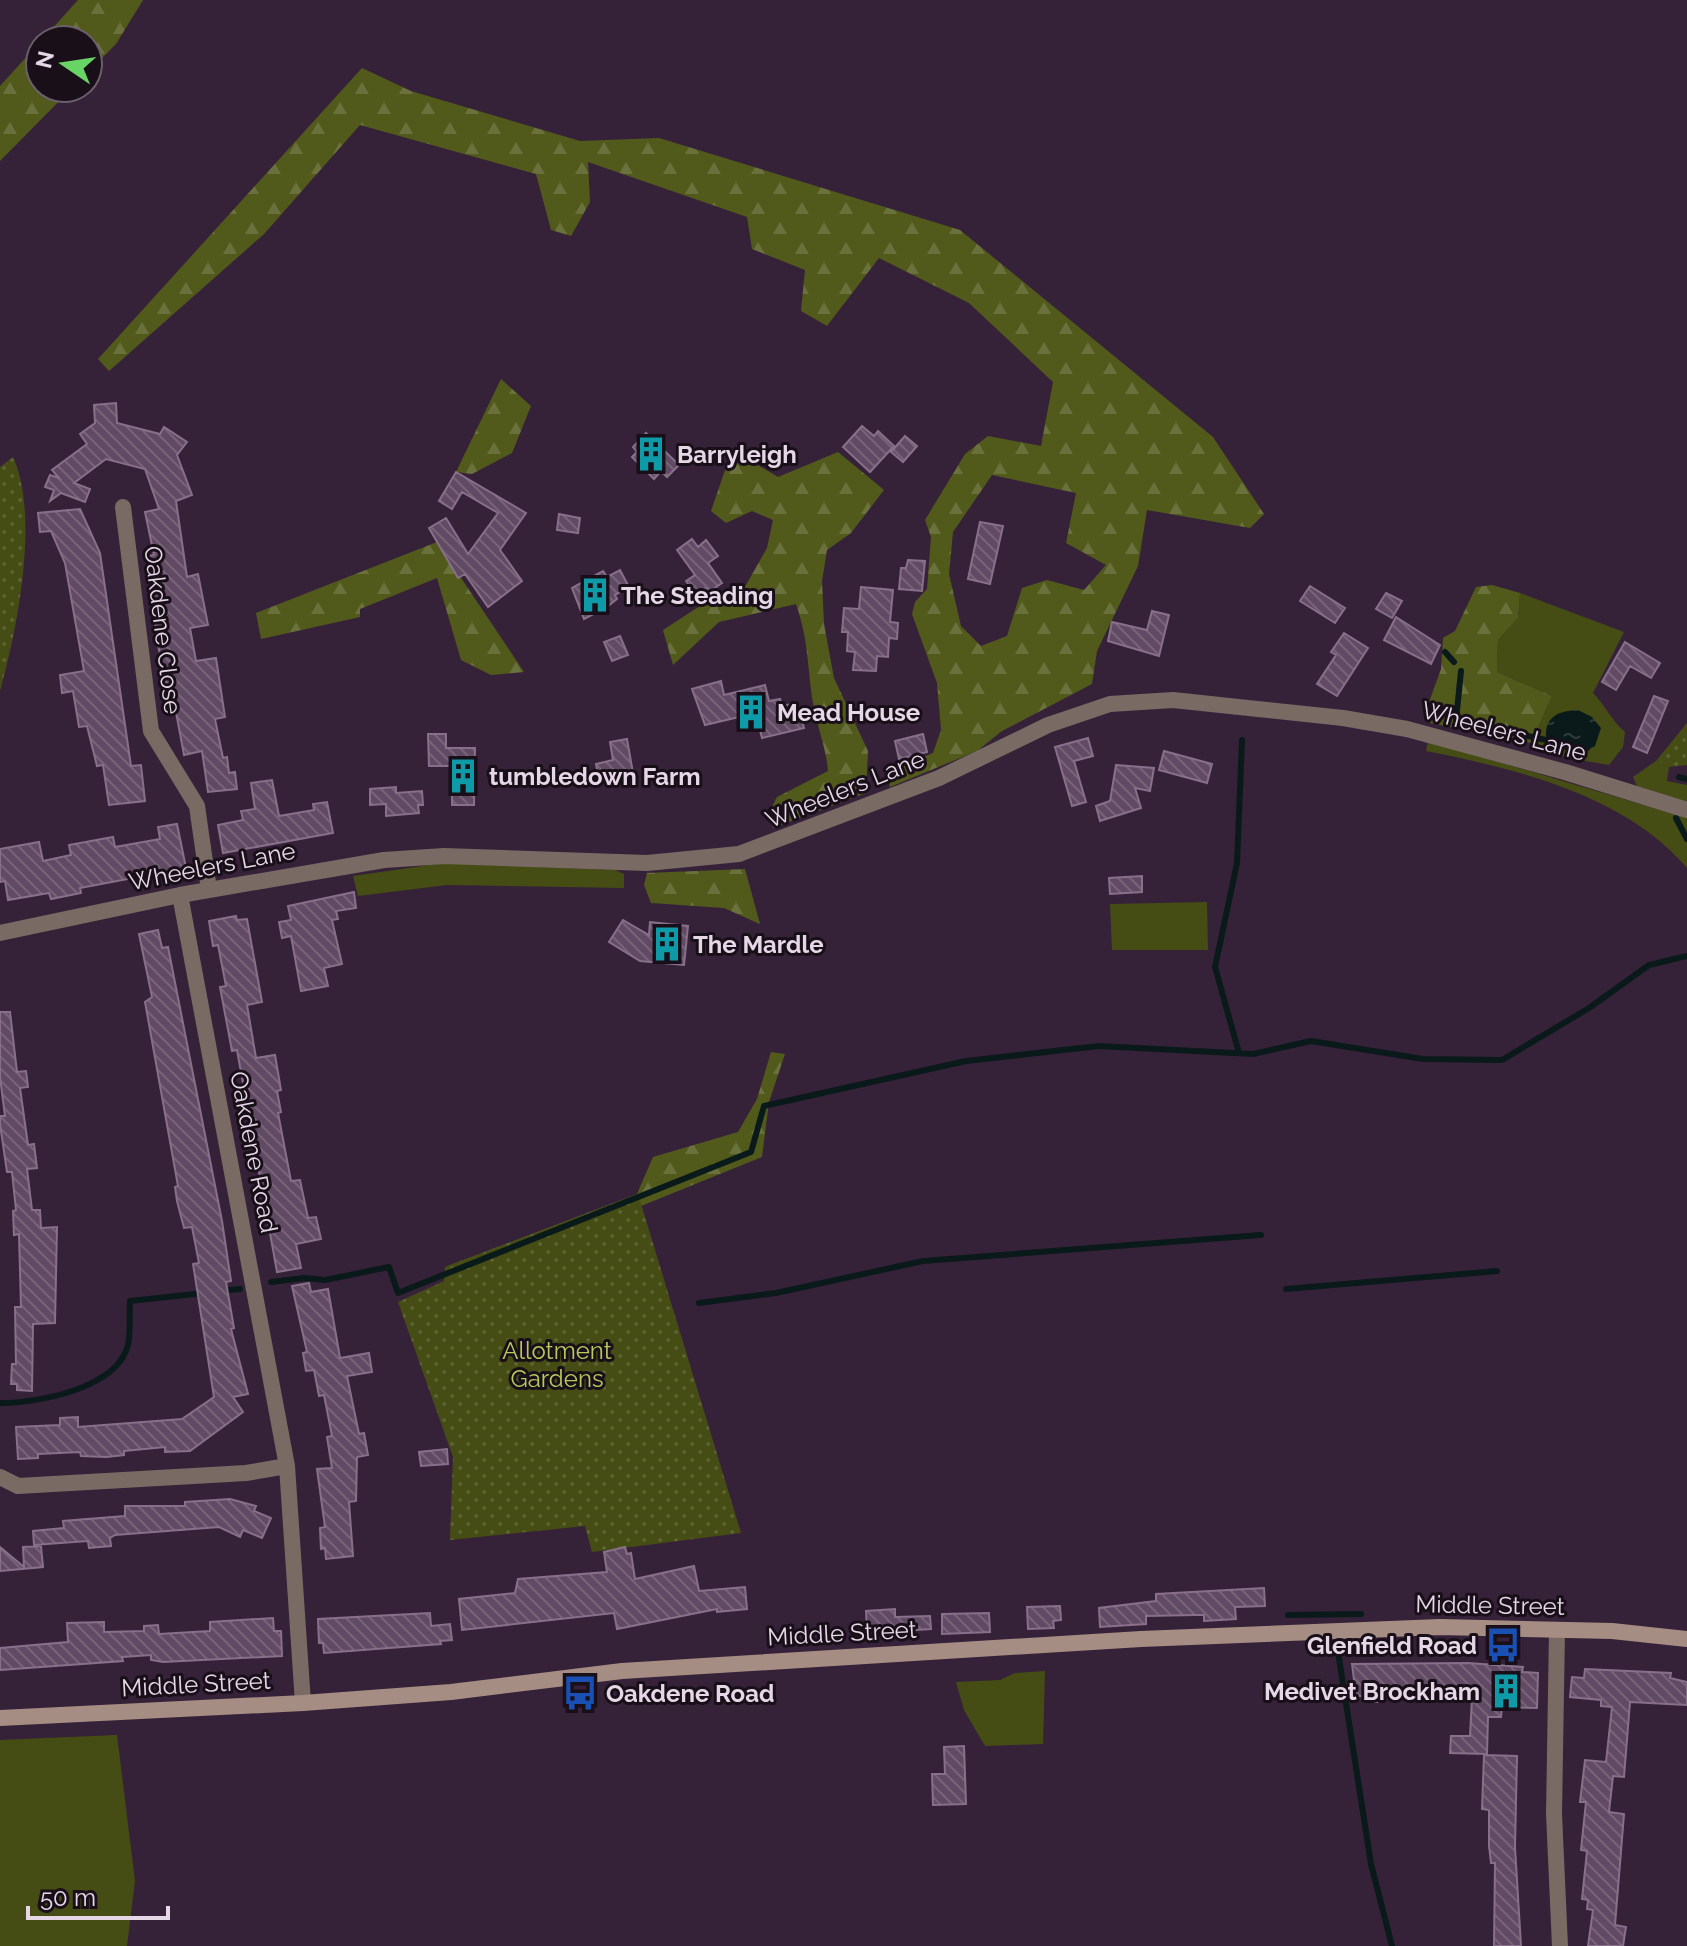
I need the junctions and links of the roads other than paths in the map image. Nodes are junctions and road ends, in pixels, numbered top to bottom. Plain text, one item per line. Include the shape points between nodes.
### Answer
1 (123, 507) dead end
2 (1687, 810) edge
3 (209, 890) junction
4 (180, 895) junction
5 (0, 933) edge
6 (287, 1466) junction
7 (0, 1477) edge
8 (1557, 1630) junction
9 (1687, 1639) edge
10 (303, 1703) junction
11 (0, 1718) edge
12 (1560, 1946) edge

1 - 3 street, Oakdene Close via 151,731 197,806
2 - 3 street, Wheelers Lane via 1407,729 1173,700 1110,704 1048,725 939,778 739,854 647,863 399,859
3 - 4 street, Wheelers Lane
4 - 5 street, Wheelers Lane
4 - 6 street, Oakdene Road
6 - 7 street via 18,1486
6 - 10 street, Oakdene Road
8 - 9 street, Middle Street
8 - 10 street, Middle Street via 1440,1627 771,1660
8 - 12 street via 1554,1814
10 - 11 street, Middle Street

